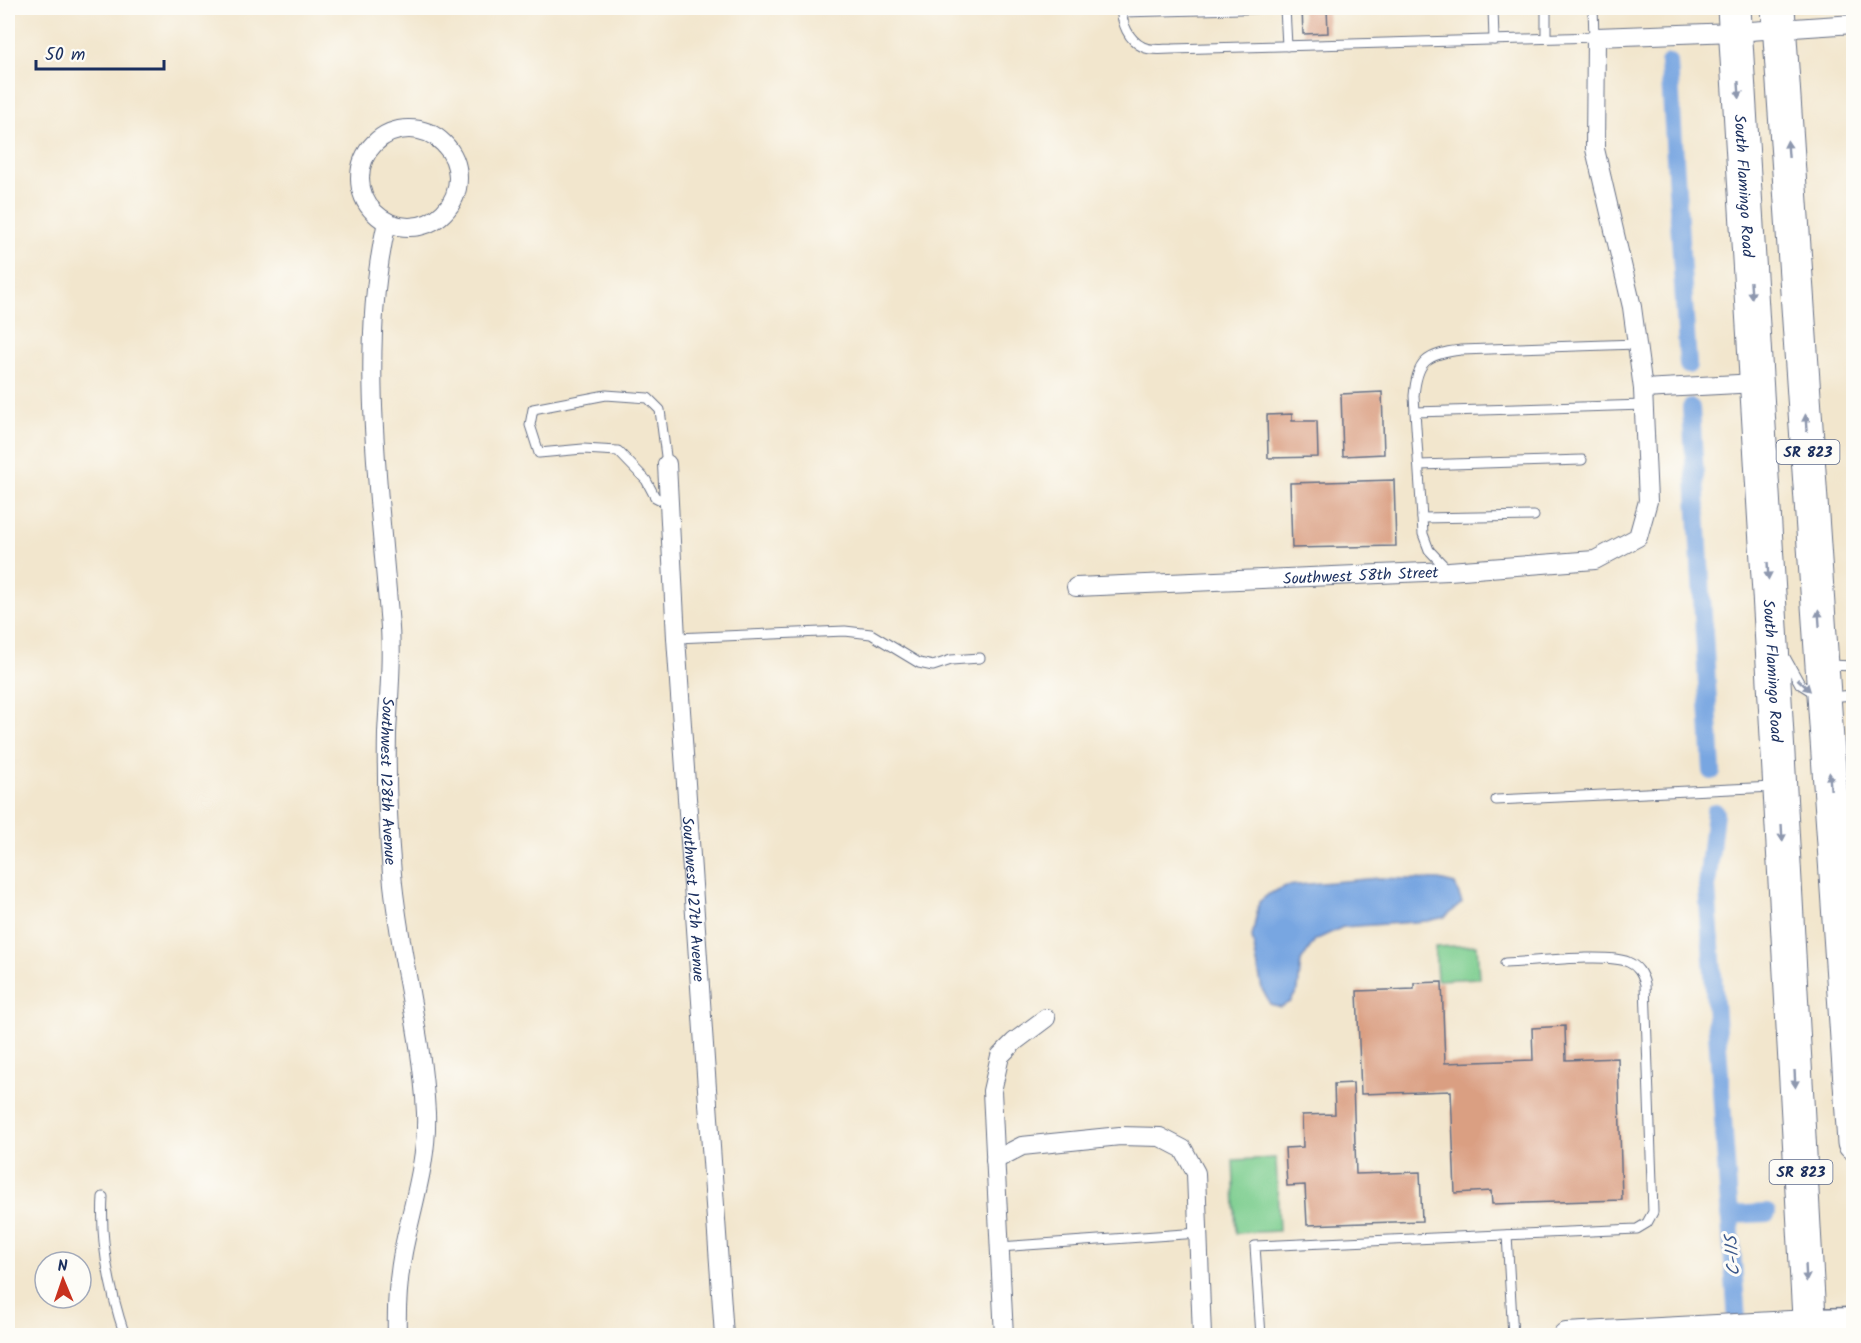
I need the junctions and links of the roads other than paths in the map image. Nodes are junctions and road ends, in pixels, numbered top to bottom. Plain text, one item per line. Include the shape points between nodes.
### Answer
1 (1284, 8) edge
2 (1493, 8) edge
3 (1546, 8) edge
4 (1593, 8) edge
5 (1121, 10) edge
6 (1779, 18) edge
7 (1734, 20) edge
8 (1854, 24) edge
9 (1595, 37) junction
10 (1546, 38) junction
11 (1494, 40) junction
12 (1287, 46) junction
13 (387, 222) junction
14 (1636, 344) junction
15 (1757, 383) junction
16 (1643, 397) junction
17 (1415, 412) junction
18 (1582, 460) dead end
19 (667, 464) joint
20 (1419, 465) junction
21 (669, 504) junction
22 (1534, 516) dead end
23 (1422, 518) junction
24 (1449, 571) junction
25 (1076, 587) dead end
26 (1772, 627) junction
27 (676, 638) junction
28 (980, 658) dead end
29 (1838, 665) edge
30 (1839, 696) edge
31 (1779, 787) junction
32 (1496, 800) dead end
33 (1505, 963) dead end
34 (1046, 1018) dead end
35 (1854, 1143) edge
36 (995, 1160) junction
37 (103, 1197) dead end
38 (1199, 1233) junction
39 (1507, 1235) junction
40 (999, 1247) junction
41 (1854, 1322) edge
42 (1686, 1331) edge
43 (1817, 1331) edge
44 (125, 1335) edge
45 (397, 1335) edge
46 (724, 1335) edge
47 (1004, 1335) edge
48 (1202, 1335) edge
49 (1261, 1335) edge
50 (1513, 1335) edge
51 (1566, 1335) edge

1 - 5 lane
1 - 12 lane
2 - 11 lane
3 - 10 lane
4 - 9 lane
5 - 12 lane via 1129,37 1144,48
6 - 7 street
6 - 8 street
29 -> 6 highway, SR 823
7 - 9 street
7 -> 15 highway, South Flamingo Road / SR 823
9 - 10 lane
9 - 14 street via 1595,148 1632,307
10 - 11 lane
11 - 12 lane
13 - 13 street via 375,214 360,190 360,168 369,148 379,138 406,129 437,138 449,149 456,164 455,196 447,210 419,226
13 - 45 street, Southwest 128th Avenue via 378,271 373,354 375,448 391,647 387,788 392,873 402,956 422,1062 426,1118 421,1173 396,1300
14 - 16 street
14 - 17 lane via 1441,352 1421,364
15 - 16 street
15 -> 26 highway, South Flamingo Road / SR 823
16 - 17 lane
16 - 24 street, Southwest 58th Street via 1648,501 1638,537 1595,560
17 - 20 lane
18 - 20 lane
19 - 21 street, Southwest 127th Avenue
19 - 21 lane via 660,410 648,398 606,395 533,410 530,425 539,453 618,451 646,480 655,497
20 - 23 lane
21 - 27 street, Southwest 127th Avenue
22 - 23 lane
23 - 24 lane via 1429,550
24 - 25 street, Southwest 58th Street
26 -> 30 lane via 1800,684 1810,691
26 - 31 highway, South Flamingo Road / SR 823
27 - 28 lane via 844,631 871,634 919,663 933,666
27 - 46 street, Southwest 127th Avenue
29 - 30 highway, SR 823
35 -> 30 highway, SR 823
31 - 32 lane
31 -> 43 highway, South Flamingo Road / SR 823
33 - 39 lane via 1612,959 1629,963 1642,973 1653,1212 1647,1223 1637,1229
34 - 36 street via 1000,1056 993,1091
36 - 38 street via 1022,1146 1120,1136 1160,1137 1183,1149 1196,1173
36 - 40 street
37 - 44 lane via 108,1277
38 - 40 lane
38 - 48 street
39 - 49 lane via 1255,1246
39 - 50 lane
40 - 47 street
41 - 43 main road
42 - 43 street via 1759,1326
42 - 51 street

